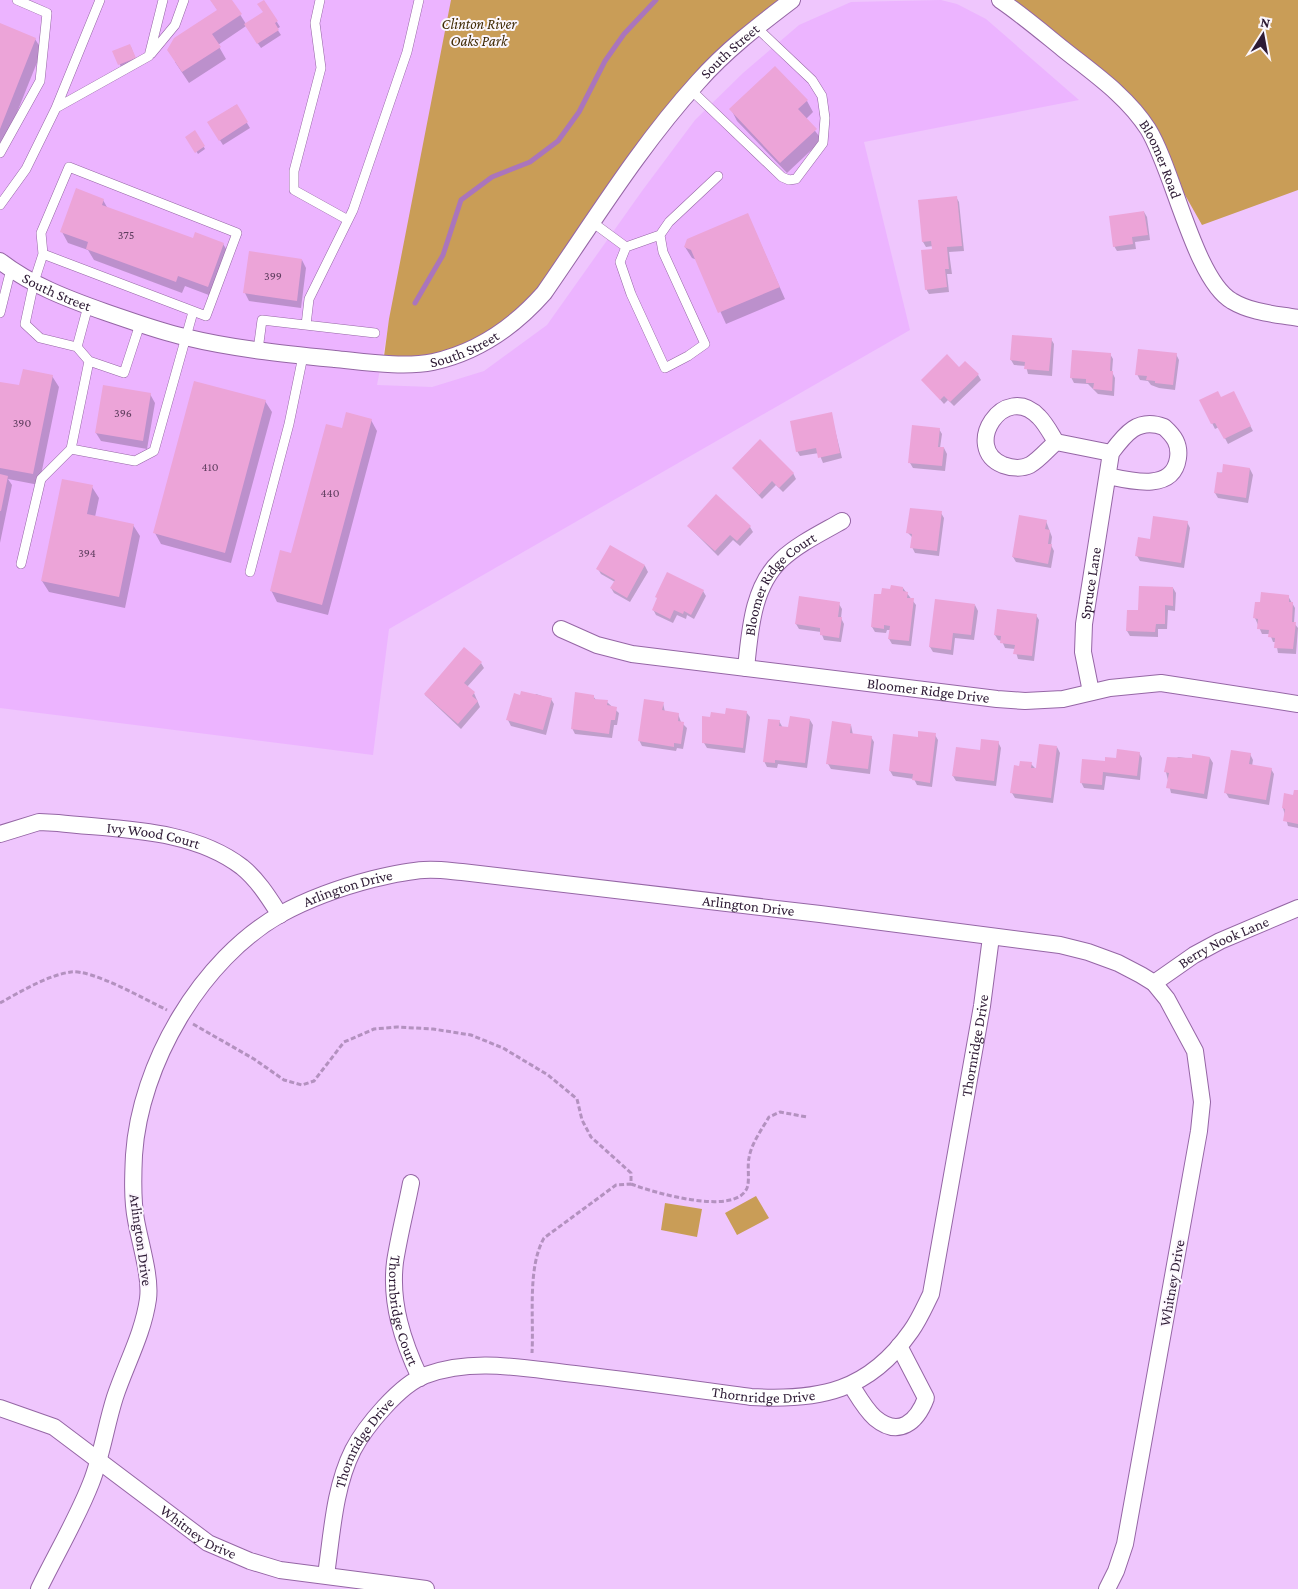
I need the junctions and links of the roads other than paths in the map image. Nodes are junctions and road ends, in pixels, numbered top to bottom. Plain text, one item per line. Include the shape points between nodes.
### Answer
1 (17, 0) edge
2 (100, 0) edge
3 (162, 0) edge
4 (184, 0) edge
5 (320, 0) edge
6 (419, 0) edge
7 (792, 0) edge
8 (1000, 0) edge
9 (757, 28) junction
10 (149, 56) junction
11 (690, 90) junction
12 (56, 108) junction
13 (0, 154) edge
14 (718, 176) dead end
15 (0, 205) edge
16 (348, 220) junction
17 (592, 222) junction
18 (660, 235) junction
19 (626, 247) junction
20 (43, 254) junction
21 (6, 265) edge
22 (34, 282) junction
23 (88, 306) junction
24 (194, 312) junction
25 (0, 313) edge
26 (1298, 318) edge
27 (140, 324) junction
28 (306, 325) junction
29 (375, 333) dead end
30 (185, 337) junction
31 (77, 347) junction
32 (258, 350) junction
33 (303, 356) junction
34 (89, 361) junction
35 (1056, 442) dead end
36 (71, 449) junction
37 (1111, 453) junction
38 (1108, 476) junction
39 (842, 521) dead end
40 (21, 564) dead end
41 (250, 572) dead end
42 (560, 629) dead end
43 (746, 668) junction
44 (1091, 692) junction
45 (1298, 704) edge
46 (0, 834) edge
47 (1298, 908) edge
48 (280, 915) junction
49 (991, 937) junction
50 (1154, 983) junction
51 (411, 1183) dead end
52 (899, 1346) junction
53 (420, 1378) junction
54 (851, 1385) junction
55 (0, 1408) edge
56 (98, 1459) junction
57 (326, 1575) junction
58 (39, 1589) edge
59 (426, 1589) edge
60 (1107, 1589) edge

1 - 13 lane via 48,13 40,82
2 - 12 lane
3 - 10 lane
4 - 10 lane via 175,25
5 - 16 lane via 315,23 321,68 294,171 294,190
6 - 16 lane via 407,52
7 - 9 street, South Street
8 - 26 street, Bloomer Road via 1124,99 1147,128 1161,154 1197,250 1220,291 1230,301 1244,307
9 - 11 street, South Street
9 - 11 lane via 812,80 822,96 825,118 823,143 796,179 782,177
10 - 12 lane
11 - 17 street, South Street
12 - 15 lane via 26,169
14 - 18 lane via 669,222
16 - 28 lane via 309,300
17 - 19 lane
17 - 33 street, South Street via 544,293 498,335 478,346 432,362 383,364
18 - 19 lane
18 - 19 lane via 662,252 705,344 665,368 620,262
20 - 22 lane
20 - 24 lane
20 - 24 lane via 41,233 69,167 237,233 206,316
21 - 22 street, South Street
21 - 25 lane
22 - 23 street, South Street
22 - 31 lane via 25,324 40,338
23 - 27 street, South Street
23 - 31 lane
24 - 30 lane
27 - 30 street, South Street
27 - 34 lane via 124,373
28 - 29 lane
28 - 32 lane via 262,320
30 - 32 street, South Street
30 - 36 lane via 154,451 135,461
31 - 34 lane
32 - 33 street, South Street
33 - 41 lane via 289,424
34 - 36 lane
35 - 37 street
36 - 40 lane via 41,479
37 - 38 street, Spruce Lane
37 - 38 street via 1132,428 1148,423 1172,434 1179,451 1174,470 1158,481
38 - 44 street, Spruce Lane via 1084,624 1083,652
39 - 43 street, Bloomer Ridge Court via 780,561 767,578 754,613
42 - 43 street, Bloomer Ridge Drive via 597,645 632,654
43 - 44 street, Bloomer Ridge Drive via 1025,701 1063,699
44 - 45 street, Bloomer Ridge Drive via 1161,683
46 - 48 street, Ivy Wood Court via 39,822 185,840 207,847 243,868 262,887
47 - 50 street, Berry Nook Lane via 1220,941
48 - 49 street, Arlington Drive via 319,896 358,883 425,870 791,910
48 - 56 street, Arlington Drive via 242,943 205,982 180,1016 148,1085 140,1114 133,1184 148,1296 143,1325 115,1398
49 - 50 street, Arlington Drive via 1088,952 1118,963
49 - 52 street, Thornridge Drive via 982,1006 931,1294 912,1330
50 - 60 street, Whitney Drive via 1167,999 1195,1051 1202,1102 1125,1544
51 - 53 street, Thornbridge Court via 395,1262 394,1286 403,1337
52 - 54 street, Thornridge Drive via 876,1368
52 - 54 street via 926,1398 921,1413 913,1422 902,1426 888,1425 875,1418
53 - 54 street, Thornridge Drive via 480,1364 787,1399 815,1396
53 - 57 street, Thornridge Drive via 378,1415 353,1450 336,1506
55 - 56 street, Whitney Drive via 54,1427
56 - 57 street, Whitney Drive via 208,1543 280,1570
56 - 58 street, Arlington Drive via 91,1484
57 - 59 street, Whitney Drive

